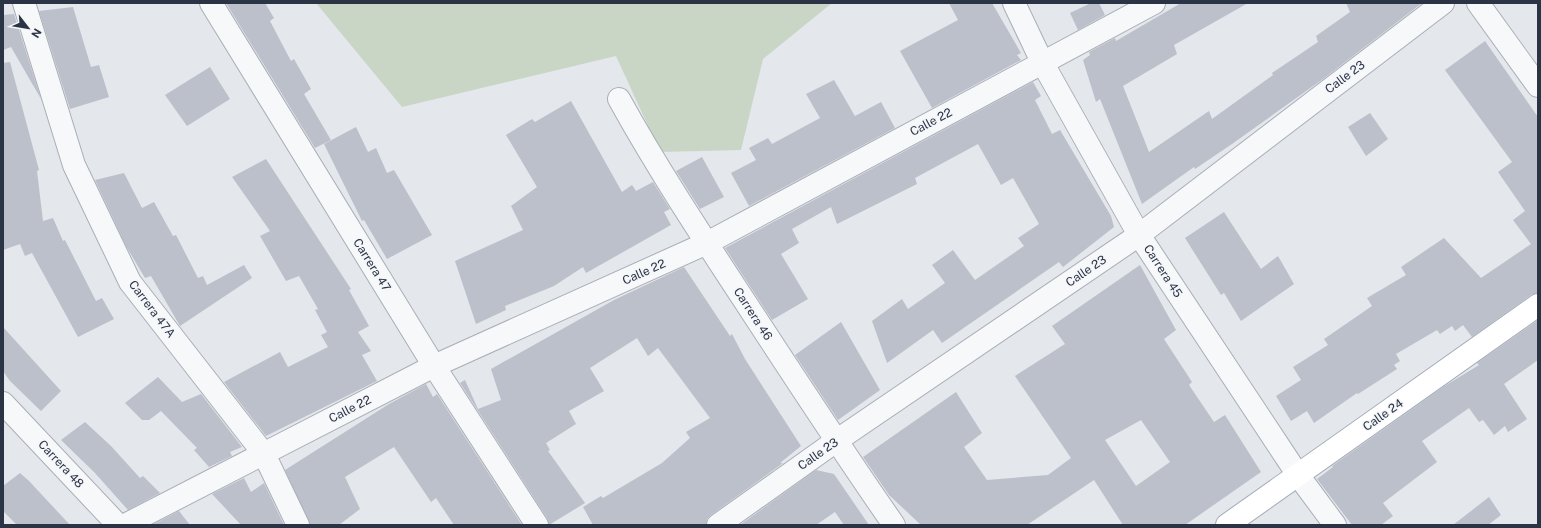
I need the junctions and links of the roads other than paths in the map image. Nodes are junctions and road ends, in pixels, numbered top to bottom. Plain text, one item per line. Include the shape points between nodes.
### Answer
1 (24, 3) edge
2 (211, 3) edge
3 (1014, 3) edge
4 (1154, 3) edge
5 (1443, 3) edge
6 (1478, 3) edge
7 (1042, 62) junction
8 (1538, 86) edge
9 (619, 99) dead end
10 (1140, 235) junction
11 (707, 243) junction
12 (1538, 305) edge
13 (434, 366) junction
14 (3, 403) edge
15 (836, 441) junction
16 (264, 454) junction
17 (1298, 475) junction
18 (118, 525) edge
19 (125, 525) edge
20 (298, 525) edge
21 (537, 525) edge
22 (718, 525) edge
23 (894, 525) edge
24 (1227, 525) edge
25 (1335, 525) edge

1 - 16 street, Carrera 47A via 74,165 130,282
2 - 13 street, Carrera 47
3 - 7 street, Carrera 45
4 - 7 street, Calle 22
5 - 10 street, Calle 23
6 - 8 street
7 - 10 street, Carrera 45
7 - 11 street, Calle 22
9 - 11 street, Carrera 46
10 - 15 street, Calle 23
10 - 17 street, Carrera 45
11 - 13 street, Calle 22
11 - 15 street, Carrera 46
12 - 17 main road, Calle 24
13 - 16 street, Calle 22
13 - 21 street, Carrera 47
14 - 18 street, Carrera 48
15 - 22 street, Calle 23
15 - 23 street, Carrera 46
16 - 19 street, Calle 22
16 - 20 street, Carrera 47A
17 - 24 main road, Calle 24
17 - 25 street, Carrera 45

